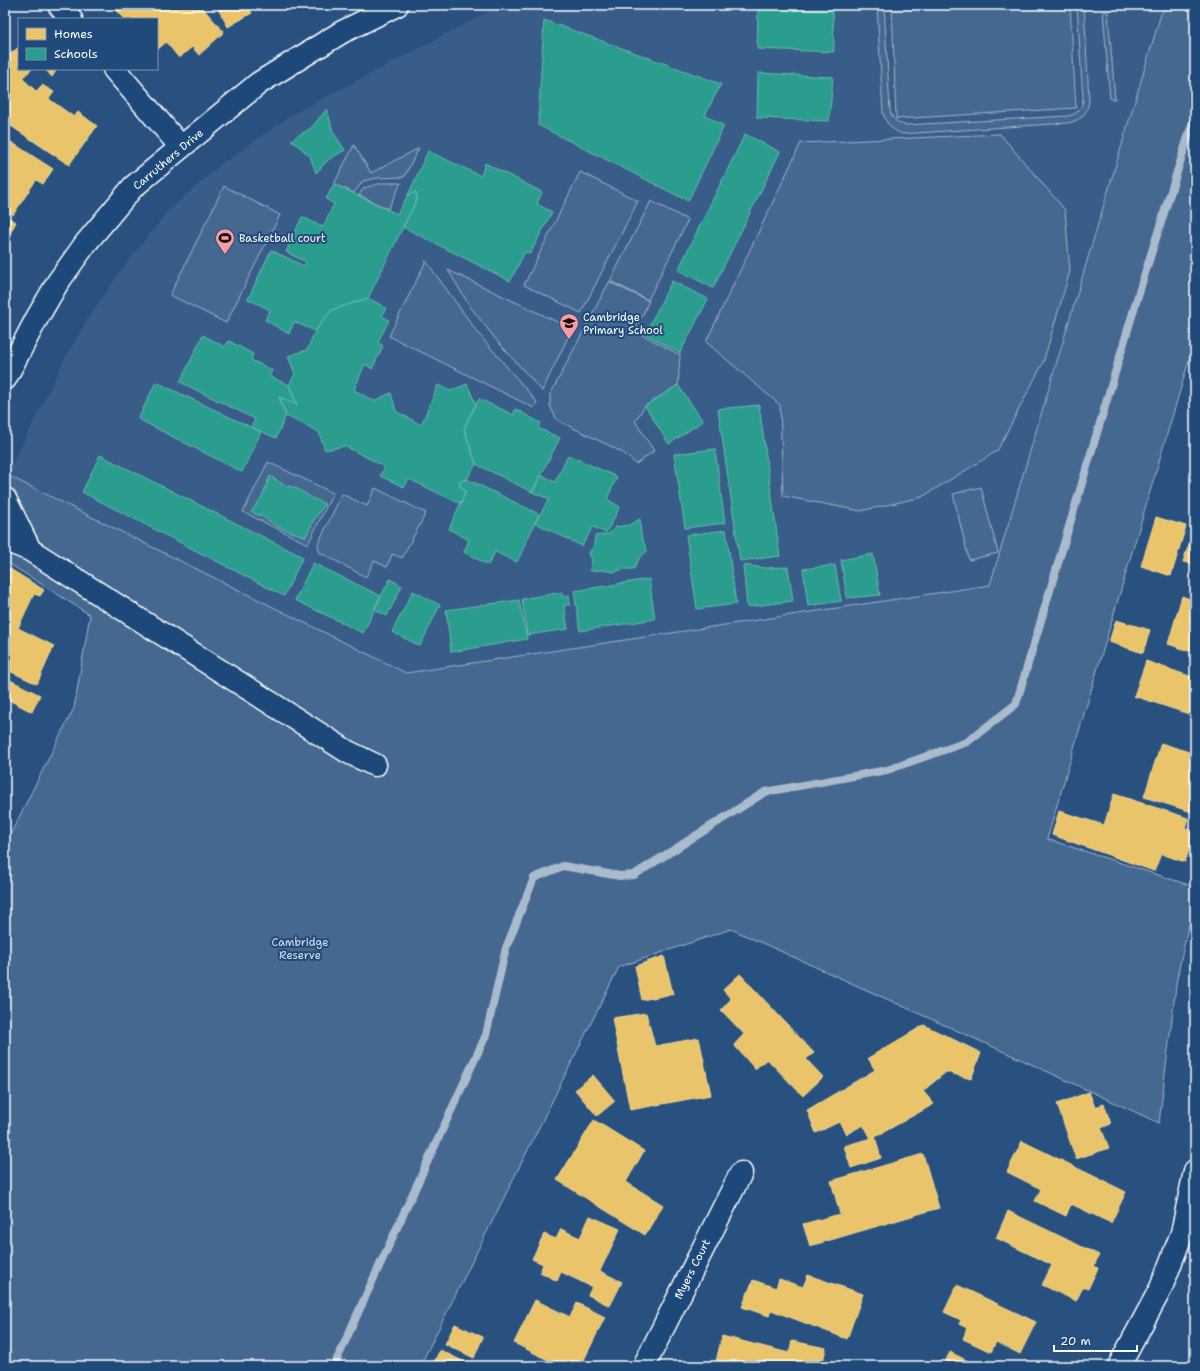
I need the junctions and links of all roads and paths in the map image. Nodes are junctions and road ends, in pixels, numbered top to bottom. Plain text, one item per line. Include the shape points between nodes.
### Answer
1 (59, 5) edge
2 (397, 5) edge
3 (70, 18) edge
4 (115, 70) edge
5 (181, 147) junction
6 (5, 379) edge
7 (5, 499) edge
8 (5, 540) edge
9 (30, 550) junction
10 (375, 765) dead end
11 (1195, 1171) edge
12 (740, 1173) dead end
13 (644, 1366) edge
14 (1119, 1366) edge

1 - 3 street
2 - 5 street, Carruthers Drive via 342,32 258,84
4 - 5 street
5 - 6 street, Carruthers Drive via 133,187 86,243 58,282
7 - 9 street
8 - 9 street
9 - 10 street via 348,752
11 - 14 street via 1182,1233 1161,1288
12 - 13 street, Myers Court

